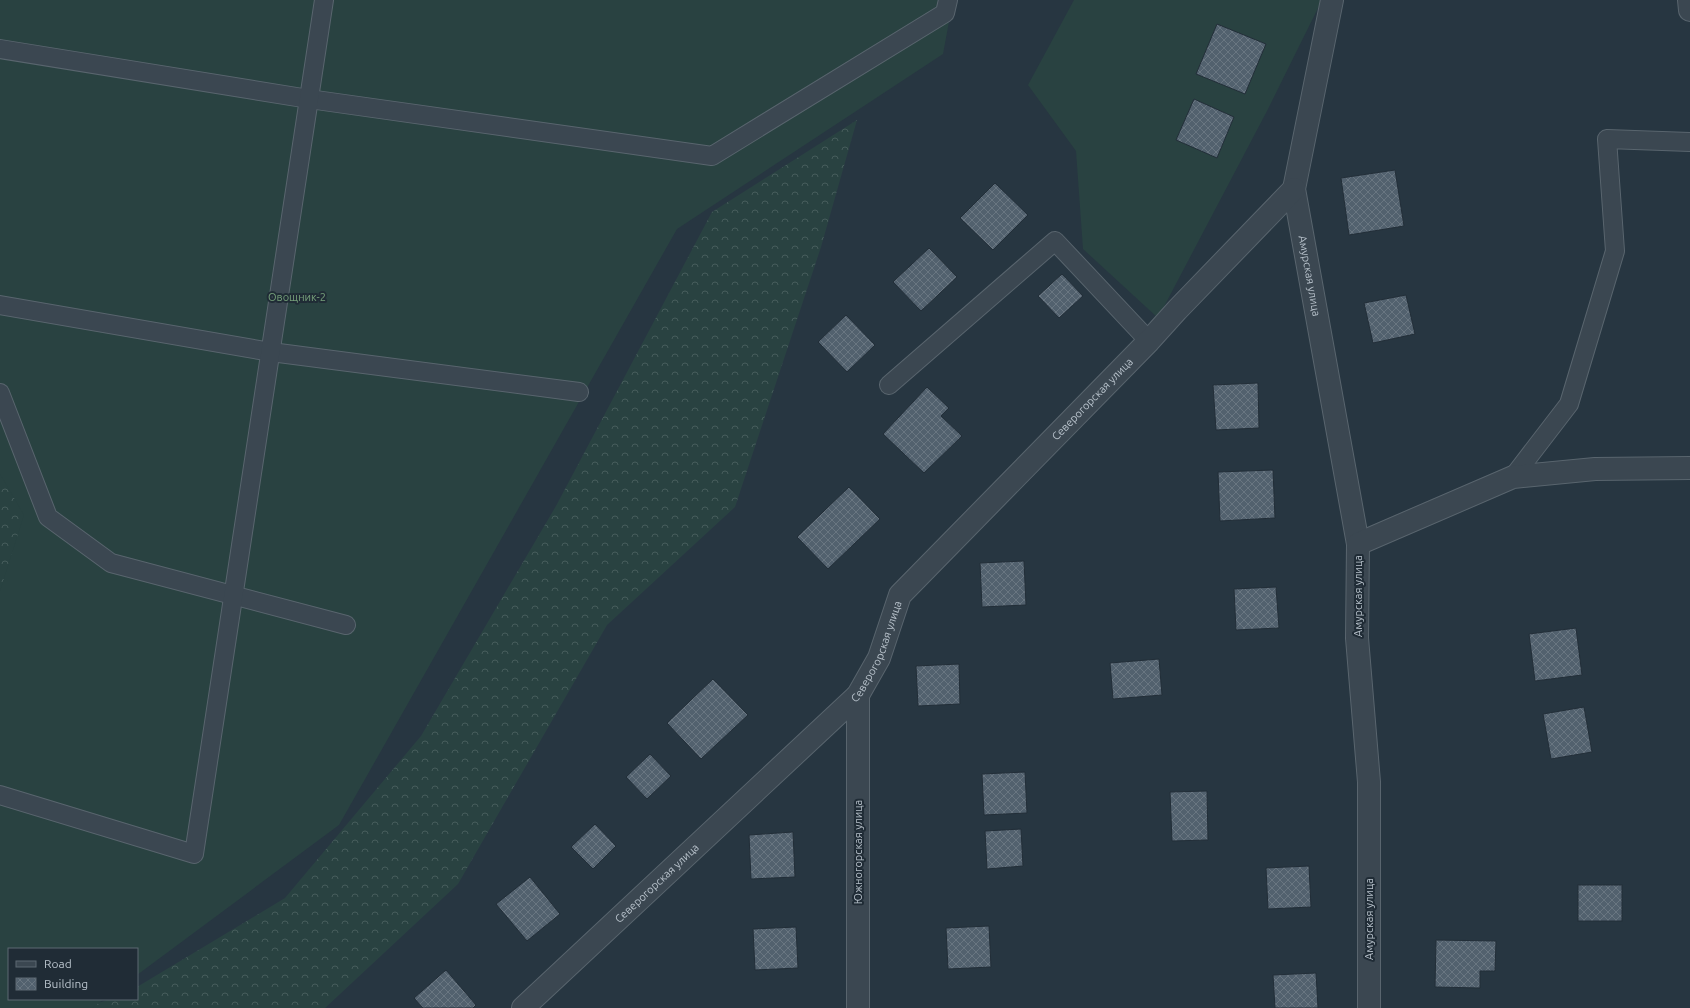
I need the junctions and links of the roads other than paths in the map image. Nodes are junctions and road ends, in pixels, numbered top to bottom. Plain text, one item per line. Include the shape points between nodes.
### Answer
1 (324, 0) edge
2 (948, 0) edge
3 (1332, 0) edge
4 (1689, 0) edge
5 (1690, 10) edge
6 (0, 50) edge
7 (309, 99) junction
8 (1690, 142) edge
9 (1294, 189) junction
10 (0, 305) edge
11 (1149, 341) junction
12 (271, 352) junction
13 (888, 385) dead end
14 (579, 392) dead end
15 (0, 393) edge
16 (1690, 468) edge
17 (1513, 477) junction
18 (1358, 544) junction
19 (234, 595) junction
20 (346, 625) dead end
21 (858, 695) junction
22 (0, 795) edge
23 (523, 1008) edge
24 (858, 1008) edge
25 (1369, 1008) edge

1 - 7 lane
2 - 7 lane via 945,13 712,156
3 - 9 street
4 - 5 street
6 - 7 lane
7 - 12 lane
8 - 17 lane via 1607,139 1615,251 1569,404
9 - 11 street, Северогорская улица
9 - 18 street, Амурская улица
10 - 12 lane
11 - 13 lane via 1056,241
11 - 21 street, Северогорская улица via 900,595 879,658
12 - 14 lane
12 - 19 lane
15 - 19 lane via 48,518 111,563
16 - 17 street via 1595,469
17 - 18 street
18 - 25 street, Амурская улица via 1357,638 1369,782
19 - 20 lane
19 - 22 lane via 194,854
21 - 23 street, Северогорская улица
21 - 24 street, Южногорская улица

